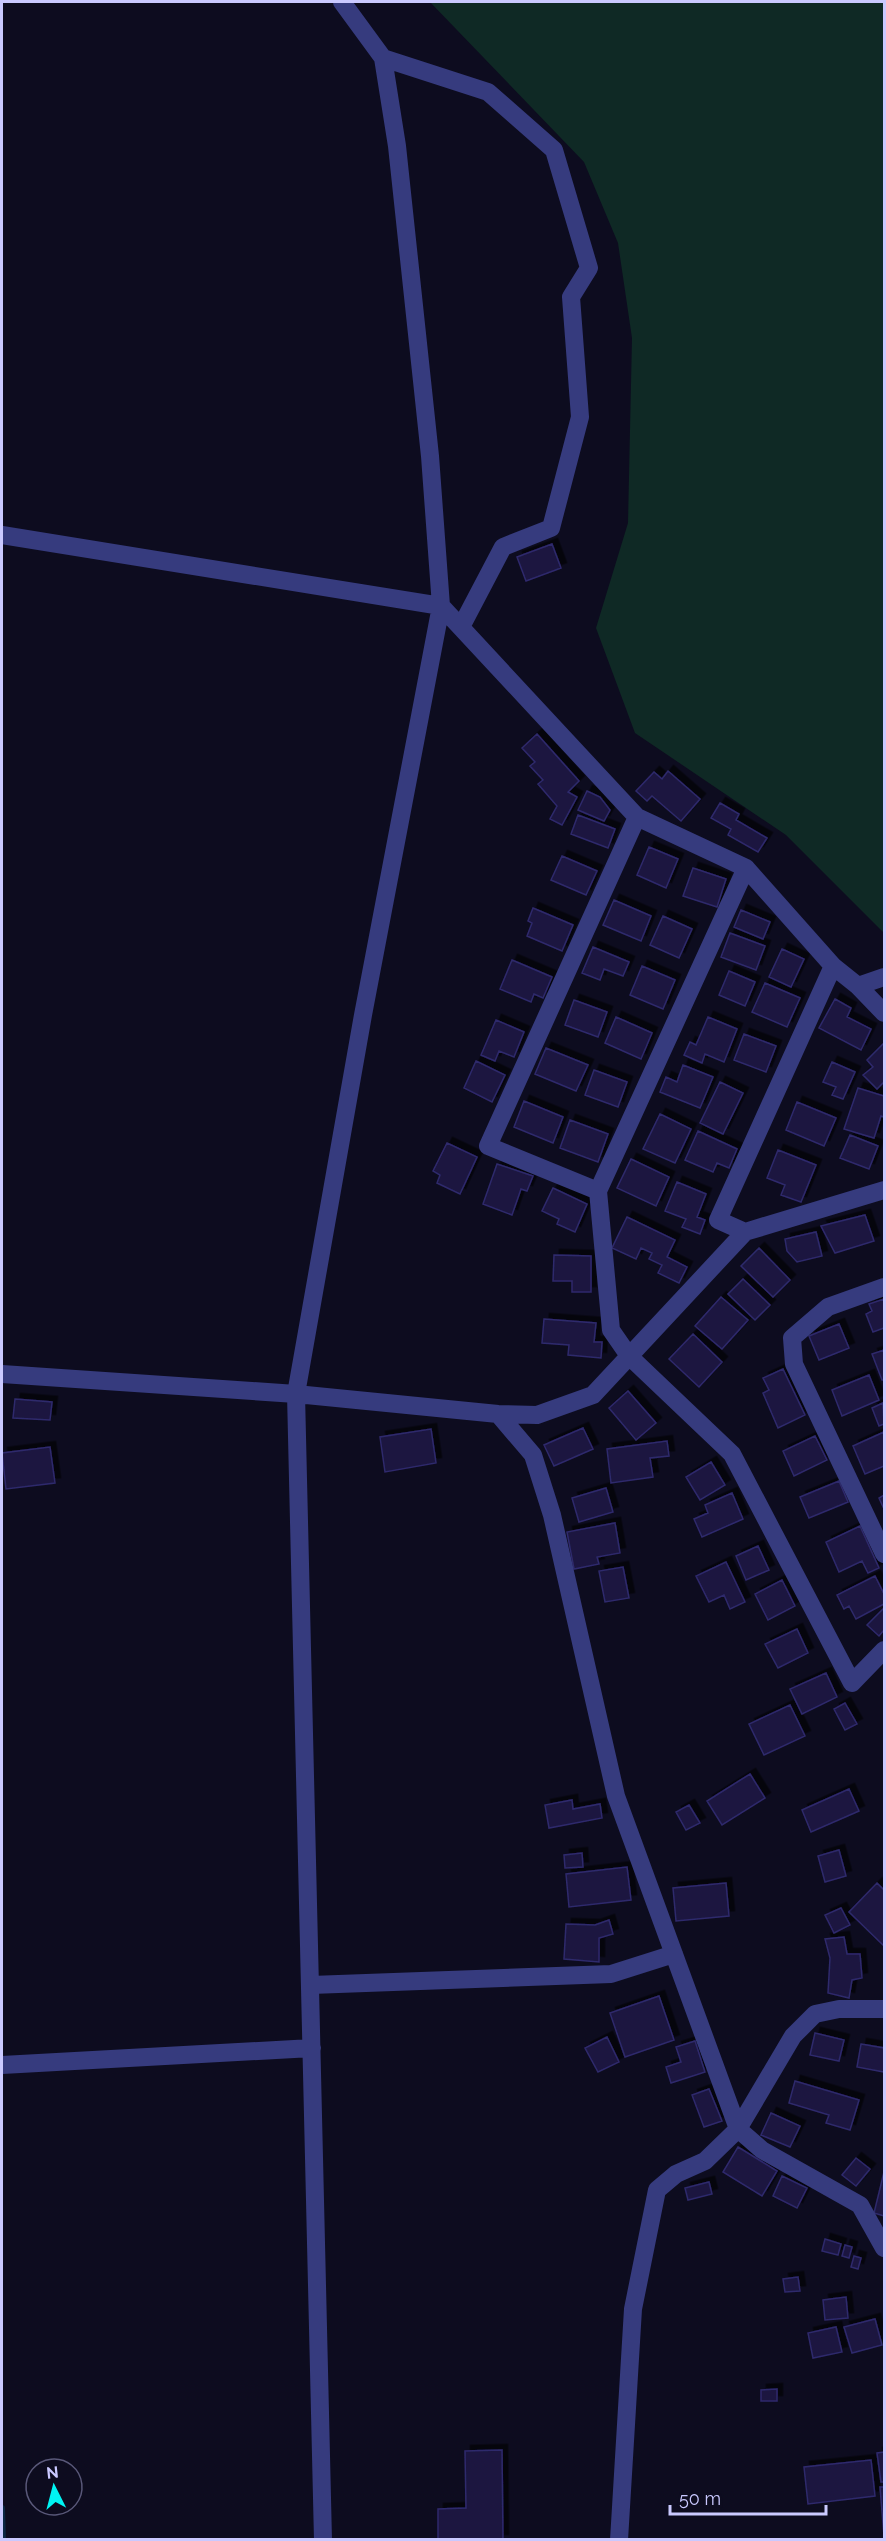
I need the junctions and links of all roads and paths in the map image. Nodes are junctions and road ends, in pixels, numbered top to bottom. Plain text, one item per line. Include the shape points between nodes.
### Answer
1 (342, 2) edge
2 (383, 58) junction
3 (2, 536) edge
4 (441, 606) junction
5 (461, 627) junction
6 (637, 817) junction
7 (746, 868) junction
8 (834, 966) junction
9 (885, 977) edge
10 (858, 986) junction
11 (885, 1013) edge
12 (885, 1190) edge
13 (598, 1191) junction
14 (745, 1232) junction
15 (885, 1287) edge
16 (629, 1356) junction
17 (2, 1374) edge
18 (296, 1394) junction
19 (498, 1414) junction
20 (885, 1554) edge
21 (885, 1650) edge
22 (674, 1954) junction
23 (311, 1986) junction
24 (885, 2009) edge
25 (312, 2048) junction
26 (2, 2066) edge
27 (738, 2129) junction
28 (885, 2248) edge
29 (324, 2540) edge
30 (619, 2540) edge

1 - 2 street
2 - 4 street via 397,146 430,456
2 - 5 street via 488,92 554,150 589,268 571,297 580,417 551,528 503,547
3 - 4 street
4 - 5 street
4 - 18 street
5 - 6 street
6 - 7 street
6 - 13 street via 488,1146
7 - 8 street
7 - 13 street
8 - 10 street
8 - 14 street via 718,1220
9 - 10 street
10 - 11 street
12 - 14 street
13 - 16 street via 611,1330
14 - 16 street
15 - 20 street via 828,1306 792,1338 794,1364
16 - 19 street via 593,1395 537,1415
16 - 21 street via 732,1454 852,1683
17 - 18 street
18 - 19 street
18 - 23 street
19 - 22 street via 533,1455 552,1515 616,1796
22 - 23 street via 611,1974
22 - 27 street
23 - 25 street
24 - 27 street via 839,2009 815,2014 793,2036
25 - 26 street
25 - 29 street
27 - 28 street via 762,2150 860,2205
27 - 30 street via 705,2161 676,2174 657,2190 633,2309

